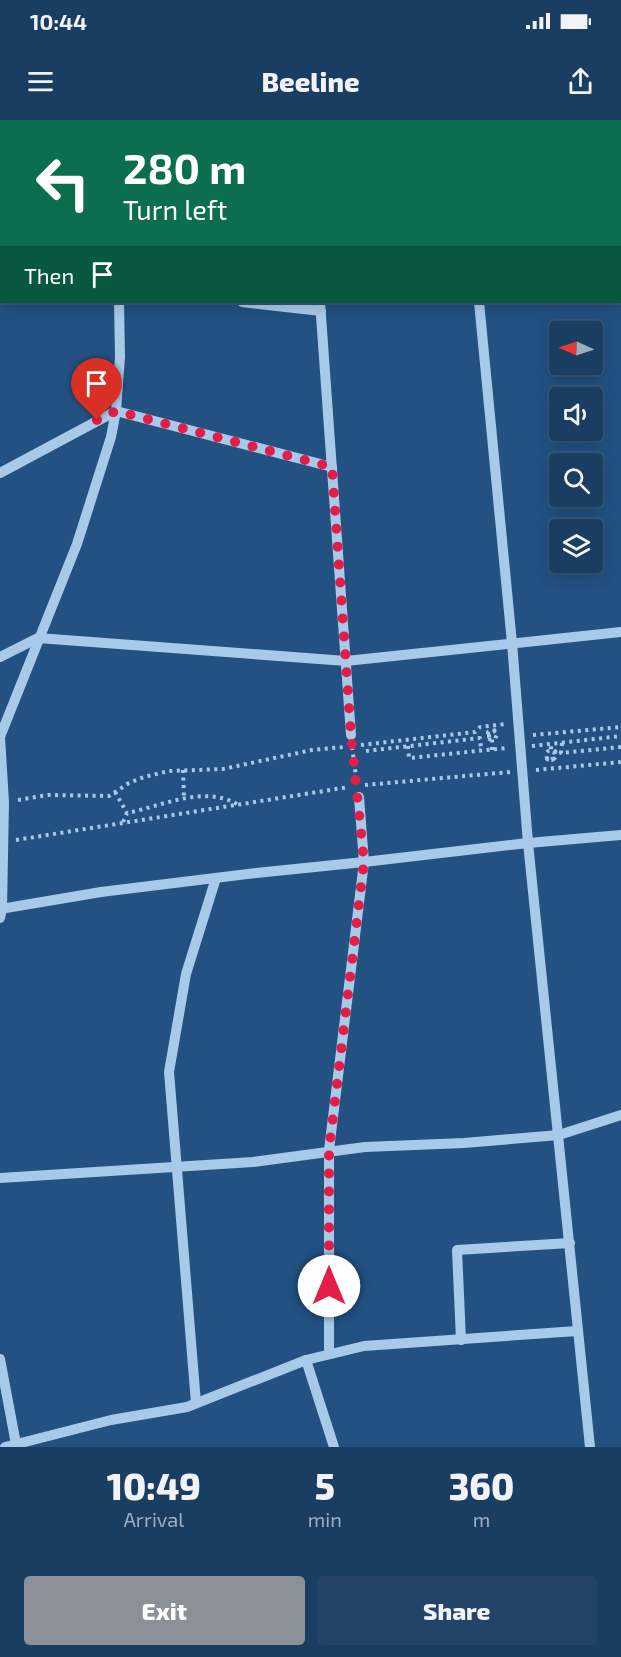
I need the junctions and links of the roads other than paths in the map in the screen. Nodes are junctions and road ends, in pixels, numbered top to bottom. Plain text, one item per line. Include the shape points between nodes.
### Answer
1 (119, 303) edge
2 (262, 303) edge
3 (479, 303) edge
4 (320, 306) edge
5 (116, 411) junction
6 (332, 467) junction
7 (0, 473) edge
8 (621, 632) edge
9 (38, 638) junction
10 (512, 643) junction
11 (0, 657) edge
12 (346, 661) junction
13 (352, 741) road end
14 (358, 791) road end
15 (621, 835) edge
16 (528, 843) junction
17 (364, 862) junction
18 (216, 878) junction
19 (1, 912) edge
20 (621, 1115) edge
21 (559, 1136) junction
22 (329, 1150) junction
23 (175, 1167) junction
24 (0, 1178) edge
25 (570, 1243) junction
26 (577, 1331) junction
27 (461, 1340) junction
28 (329, 1353) junction
29 (0, 1359) edge
30 (306, 1360) junction
31 (196, 1403) junction
32 (10, 1446) edge
33 (334, 1447) edge
34 (590, 1447) edge

1 - 5 street
2 - 4 street
3 - 10 street
4 - 6 street
5 - 6 street
5 - 7 street
5 - 9 street via 77,544
6 - 12 street
8 - 10 street
9 - 11 street
9 - 12 street
9 - 19 street via 0,737 4,802
10 - 12 street
10 - 16 street
12 - 13 street
14 - 17 street
15 - 16 street
16 - 17 street
16 - 21 street
17 - 18 street
17 - 22 street
18 - 19 street via 101,892
18 - 23 street via 186,974 169,1072
20 - 21 street
21 - 22 street
21 - 25 street
22 - 23 street via 253,1162
22 - 28 street
23 - 24 street
23 - 31 street
25 - 26 street
25 - 27 street via 457,1250
26 - 27 street
26 - 34 street
27 - 28 street via 364,1346
28 - 30 street
29 - 32 street
30 - 31 street
30 - 33 street
31 - 32 street

